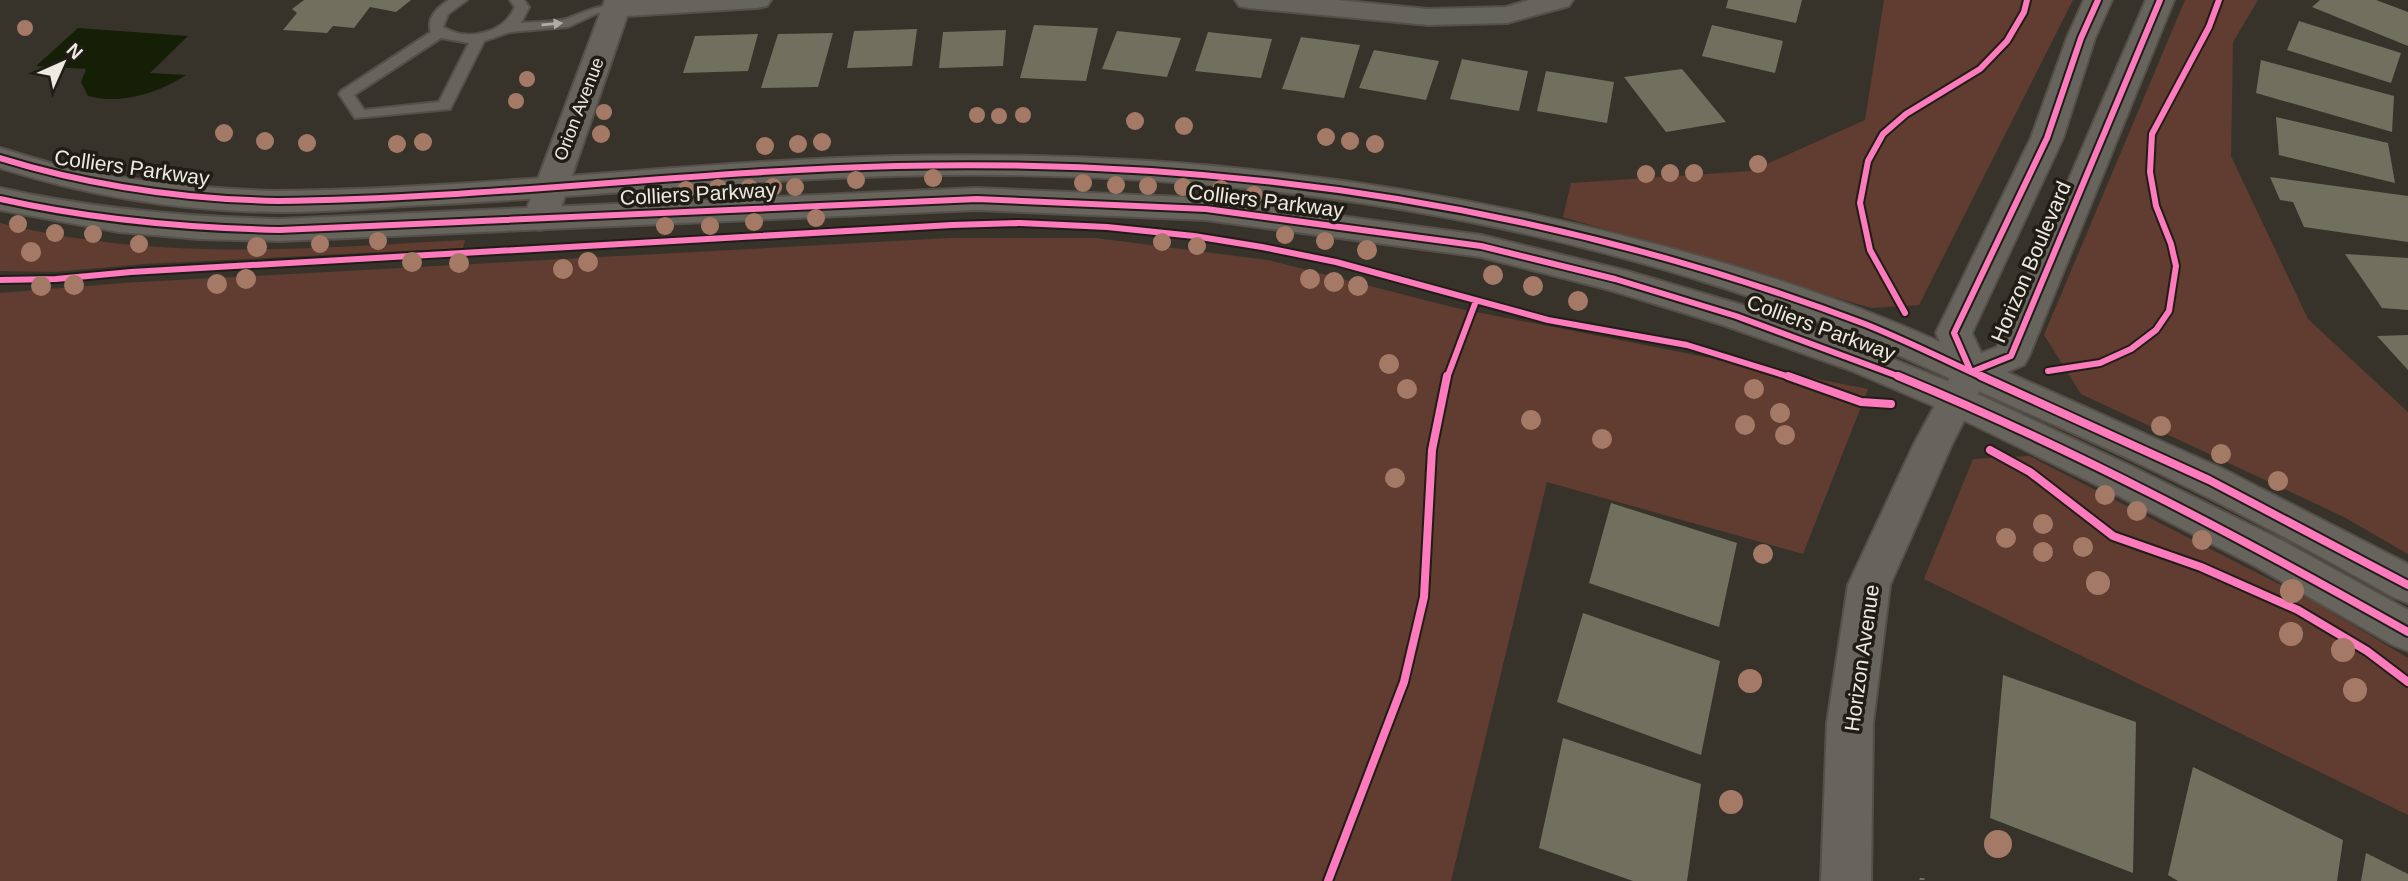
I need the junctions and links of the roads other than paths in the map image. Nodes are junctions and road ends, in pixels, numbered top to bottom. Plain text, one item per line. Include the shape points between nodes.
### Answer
1 (460, 0) edge
2 (517, 0) edge
3 (534, 0) edge
4 (580, 0) edge
5 (757, 0) edge
6 (1249, 0) edge
7 (1559, 0) edge
8 (2098, 0) edge
9 (2160, 0) edge
10 (610, 6) edge
11 (506, 28) junction
12 (440, 32) junction
13 (479, 37) junction
14 (0, 158) edge
15 (0, 199) edge
16 (545, 203) junction
17 (1963, 386) junction
18 (2408, 585) edge
19 (2408, 632) edge
20 (1846, 881) edge

1 - 12 lane via 439,14 435,22
2 - 3 lane
2 - 11 lane via 520,14
4 - 10 lane
5 - 10 street
6 - 7 street via 1428,17 1507,15
8 - 17 street, Horizon Boulevard via 2047,138 1954,333
9 - 17 street, Horizon Boulevard via 2011,356
11 -> 10 lane via 568,23
10 - 16 street, Orion Avenue
11 - 13 lane
12 - 13 lane via 452,38
12 - 13 lane via 346,94 360,115 445,106
14 - 16 street, Colliers Parkway via 45,173 178,195 264,201
15 - 16 street, Colliers Parkway via 132,224 221,230 320,230
16 - 17 street, Colliers Parkway via 977,199 1206,209 1481,246 1615,279 1863,360
17 - 18 street, Colliers Parkway via 2065,413 2262,506
17 - 19 street, Colliers Parkway
17 - 20 street, Horizon Avenue via 1869,585 1850,723

